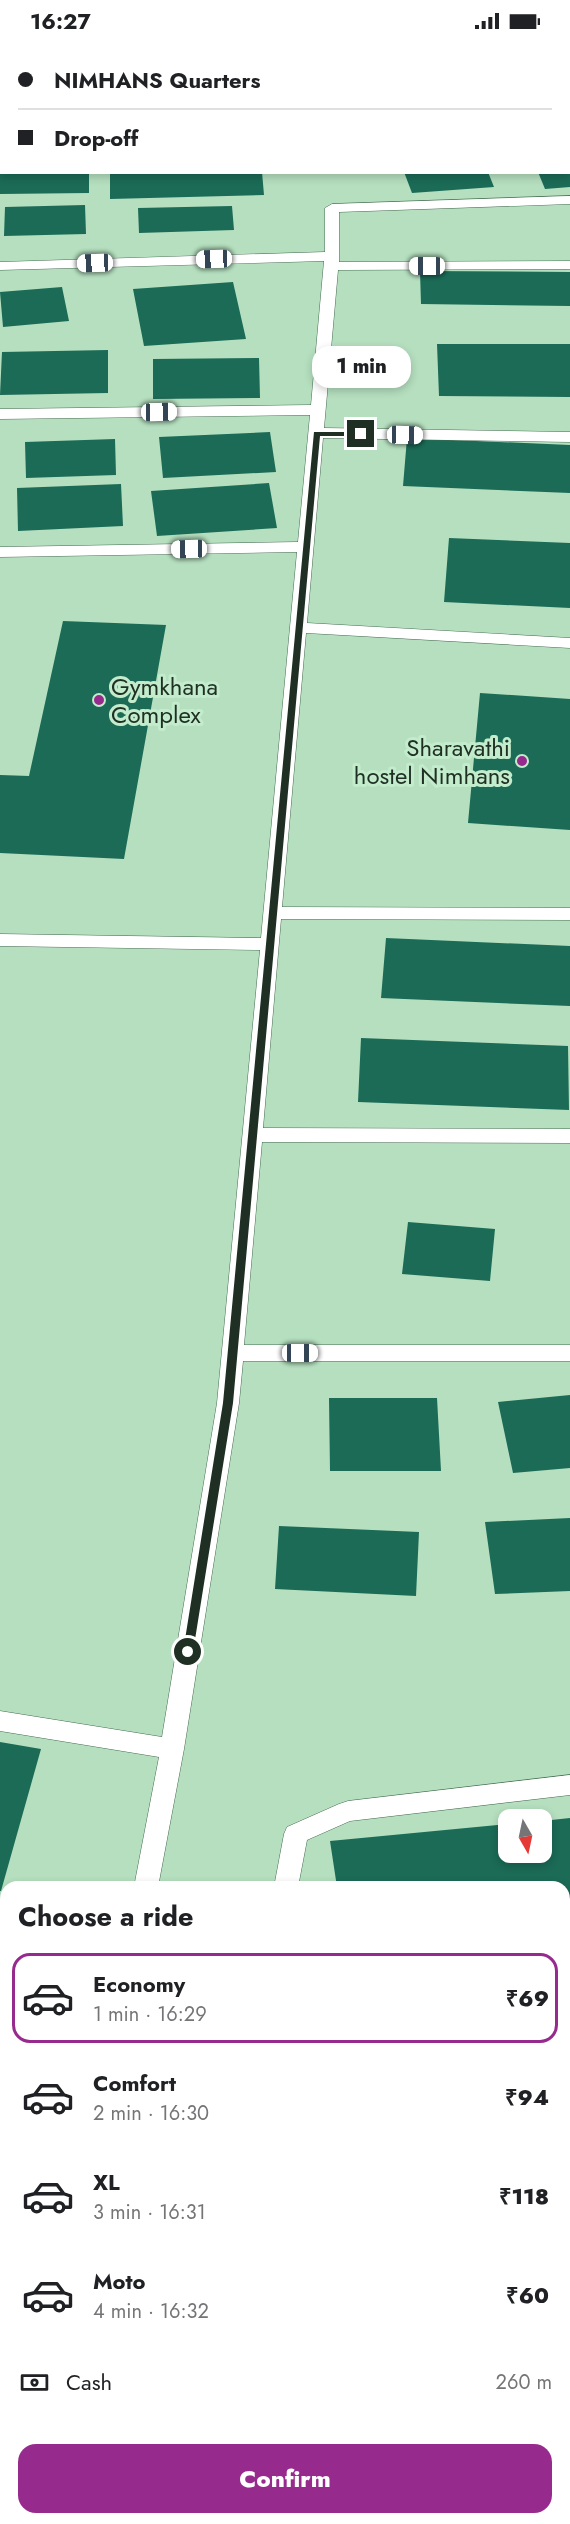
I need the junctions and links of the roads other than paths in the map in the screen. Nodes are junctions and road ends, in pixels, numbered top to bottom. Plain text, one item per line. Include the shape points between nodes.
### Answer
1 (570, 200) edge
2 (332, 261) junction
3 (570, 265) edge
4 (0, 266) edge
5 (319, 410) junction
6 (0, 414) edge
7 (316, 434) junction
8 (570, 437) edge
9 (307, 547) junction
10 (0, 552) edge
11 (299, 628) junction
12 (570, 643) edge
13 (274, 913) junction
14 (570, 914) edge
15 (0, 940) edge
16 (271, 944) junction
17 (253, 1135) junction
18 (570, 1136) edge
19 (233, 1353) junction
20 (570, 1353) edge
21 (0, 1721) edge
22 (172, 1749) junction
23 (570, 1785) edge
24 (147, 1881) edge
25 (287, 1881) edge

1 - 2 lane via 332,208
2 - 3 lane
2 - 4 lane
2 - 5 lane
5 - 6 lane
5 - 7 lane
7 - 8 lane
7 - 9 lane
9 - 10 lane
9 - 11 lane
11 - 12 lane
11 - 13 lane
13 - 14 lane
13 - 16 lane
15 - 16 lane
16 - 17 lane
17 - 18 lane
17 - 19 lane
19 - 20 lane
19 - 22 lane
21 - 22 lane
22 - 24 lane
23 - 25 lane via 348,1811 296,1834

